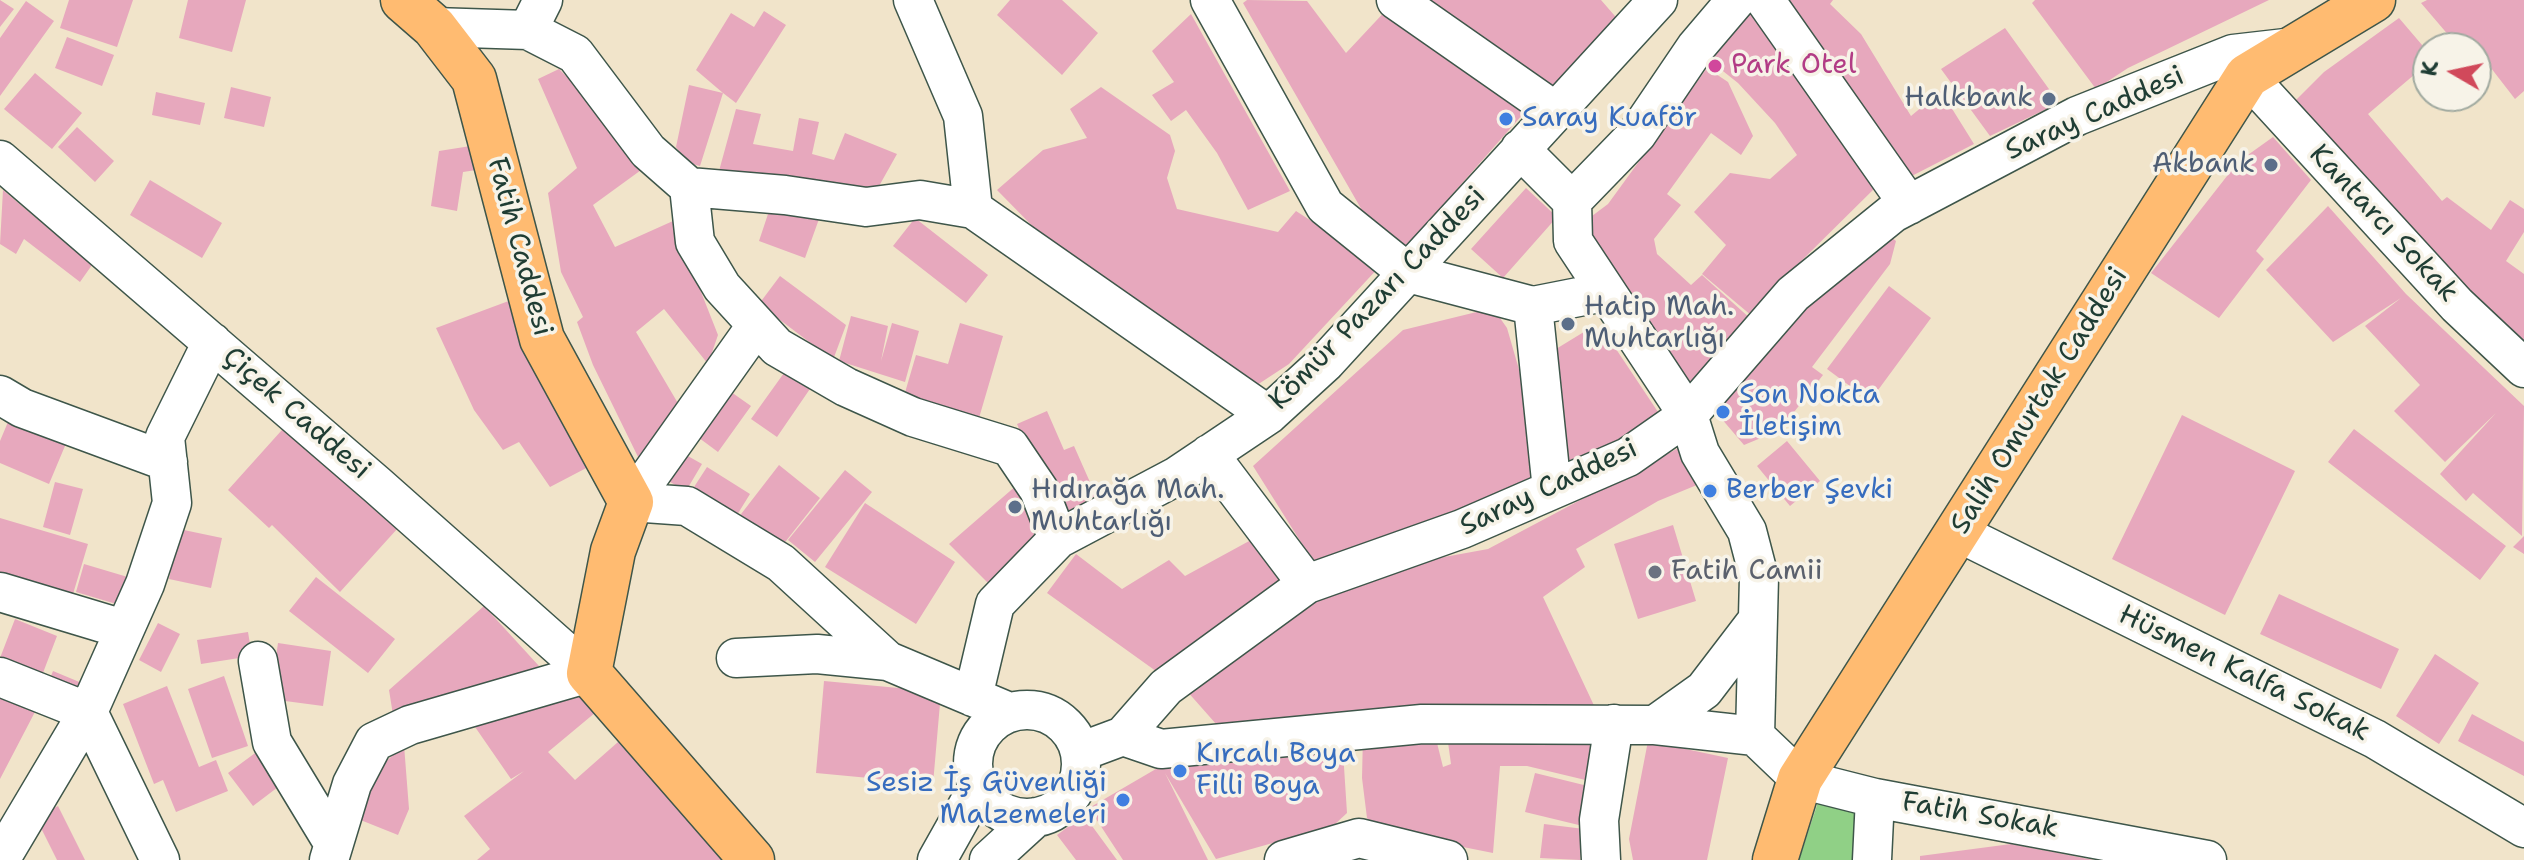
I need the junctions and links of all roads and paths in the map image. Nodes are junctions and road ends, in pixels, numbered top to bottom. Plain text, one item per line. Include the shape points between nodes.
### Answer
1 (913, 0) edge
2 (1210, 0) edge
3 (1396, 0) edge
4 (1658, 0) edge
5 (1736, 0) edge
6 (1765, 0) edge
7 (2373, 0) edge
8 (418, 14) edge
9 (536, 15) edge
10 (2295, 47) junction
11 (2247, 76) junction
12 (1555, 111) junction
13 (1520, 149) junction
14 (5, 167) edge
15 (689, 187) junction
16 (1572, 201) junction
17 (1909, 205) junction
18 (973, 209) junction
19 (1408, 273) junction
20 (1604, 292) junction
21 (1533, 306) junction
22 (756, 326) junction
23 (212, 342) junction
24 (2524, 368) edge
25 (0, 395) edge
26 (1268, 415) junction
27 (1688, 415) junction
28 (1209, 454) junction
29 (168, 462) junction
30 (1552, 490) junction
31 (631, 502) junction
32 (1957, 532) junction
33 (1058, 539) junction
34 (1307, 584) junction
35 (0, 592) edge
36 (1756, 622) junction
37 (123, 629) junction
38 (736, 658) dead end
39 (258, 661) dead end
40 (888, 661) junction
41 (589, 673) junction
42 (0, 677) edge
43 (973, 697) junction
44 (88, 712) junction
45 (1009, 712) junction
46 (1614, 724) junction
47 (1655, 725) junction
48 (1123, 736) junction
49 (1755, 736) junction
50 (1080, 752) junction
51 (1800, 779) junction
52 (978, 787) junction
53 (1875, 798) junction
54 (1036, 817) junction
55 (2524, 828) edge
56 (6, 839) edge
57 (331, 851) edge
58 (160, 860) edge
59 (752, 860) edge
60 (937, 860) edge
61 (989, 860) edge
62 (1284, 860) edge
63 (1440, 860) edge
64 (1448, 860) edge
65 (1601, 860) edge
66 (1775, 860) edge
67 (1872, 860) edge
68 (2207, 860) edge

1 - 18 street via 963,116
2 - 19 street via 1325,206
3 - 12 street
4 - 12 street, Kömür Pazarı Caddesi
5 - 16 street via 1696,47 1637,134
6 - 17 street
7 - 10 main road, Salih Omurtak Caddesi
8 - 9 street
8 - 31 main road, Fatih Caddesi via 474,79 542,339
9 - 15 street via 575,54 648,151
10 - 11 main road, Salih Omurtak Caddesi
10 - 17 street, Saray Caddesi via 2233,54 2091,111
11 - 24 street, Kantarcı Sokak via 2457,305
11 - 32 main road, Salih Omurtak Caddesi
12 - 13 street, Kömür Pazarı Caddesi
13 - 16 street
13 - 19 street, Kömür Pazarı Caddesi
14 - 23 street, Çiçek Caddesi
15 - 18 street via 866,207 920,200
15 - 22 street via 695,242 722,287
16 - 20 street via 1573,241
17 - 27 street, Saray Caddesi via 1793,294
18 - 26 street
19 - 21 street
19 - 26 street, Kömür Pazarı Caddesi via 1326,362
20 - 21 street
20 - 27 street
21 - 30 street
22 - 31 street
22 - 33 street via 777,347 846,387 913,417 1010,447 1039,490
23 - 29 street via 165,437
23 - 41 street, Çiçek Caddesi
25 - 29 street
26 - 28 street, Kömür Pazarı Caddesi
27 - 30 street, Saray Caddesi via 1628,457
27 - 36 street via 1700,453 1747,531 1759,577
28 - 33 street, Kömür Pazarı Caddesi
28 - 34 street
29 - 37 street via 172,503 145,584
30 - 34 street, Saray Caddesi via 1462,529
31 - 40 street via 687,506 781,563
31 - 41 main road via 613,551
32 - 51 main road, Salih Omurtak Caddesi
32 - 55 street, Hüsmen Kalfa Sokak via 2375,739
33 - 43 street, Kömür Pazarı Caddesi via 995,604
34 - 48 street, Saray Caddesi via 1166,687
35 - 37 street
36 - 47 street via 1704,690
36 - 49 street
37 - 44 street
38 - 40 street via 817,654
39 - 57 street via 272,742
40 - 43 street
41 - 57 street via 410,725 374,742 352,784
41 - 59 main road
42 - 44 street
43 - 45 street
44 - 56 street
44 - 58 street
45 - 50 street via 1045,712 1061,721
45 - 52 street via 993,721 974,752
46 - 47 street
46 - 48 street via 1422,724 1161,749
46 - 65 street via 1599,820
47 - 49 street
48 - 50 street
49 - 51 street
50 - 54 street via 1076,787 1052,812
51 - 53 street, Fatih Sokak
51 - 66 main road, Salih Omurtak Caddesi
52 - 54 street via 1002,812
52 - 60 street
53 - 67 street
53 - 68 street, Fatih Sokak
54 - 61 street
62 - 63 street via 1359,838
63 - 64 street

